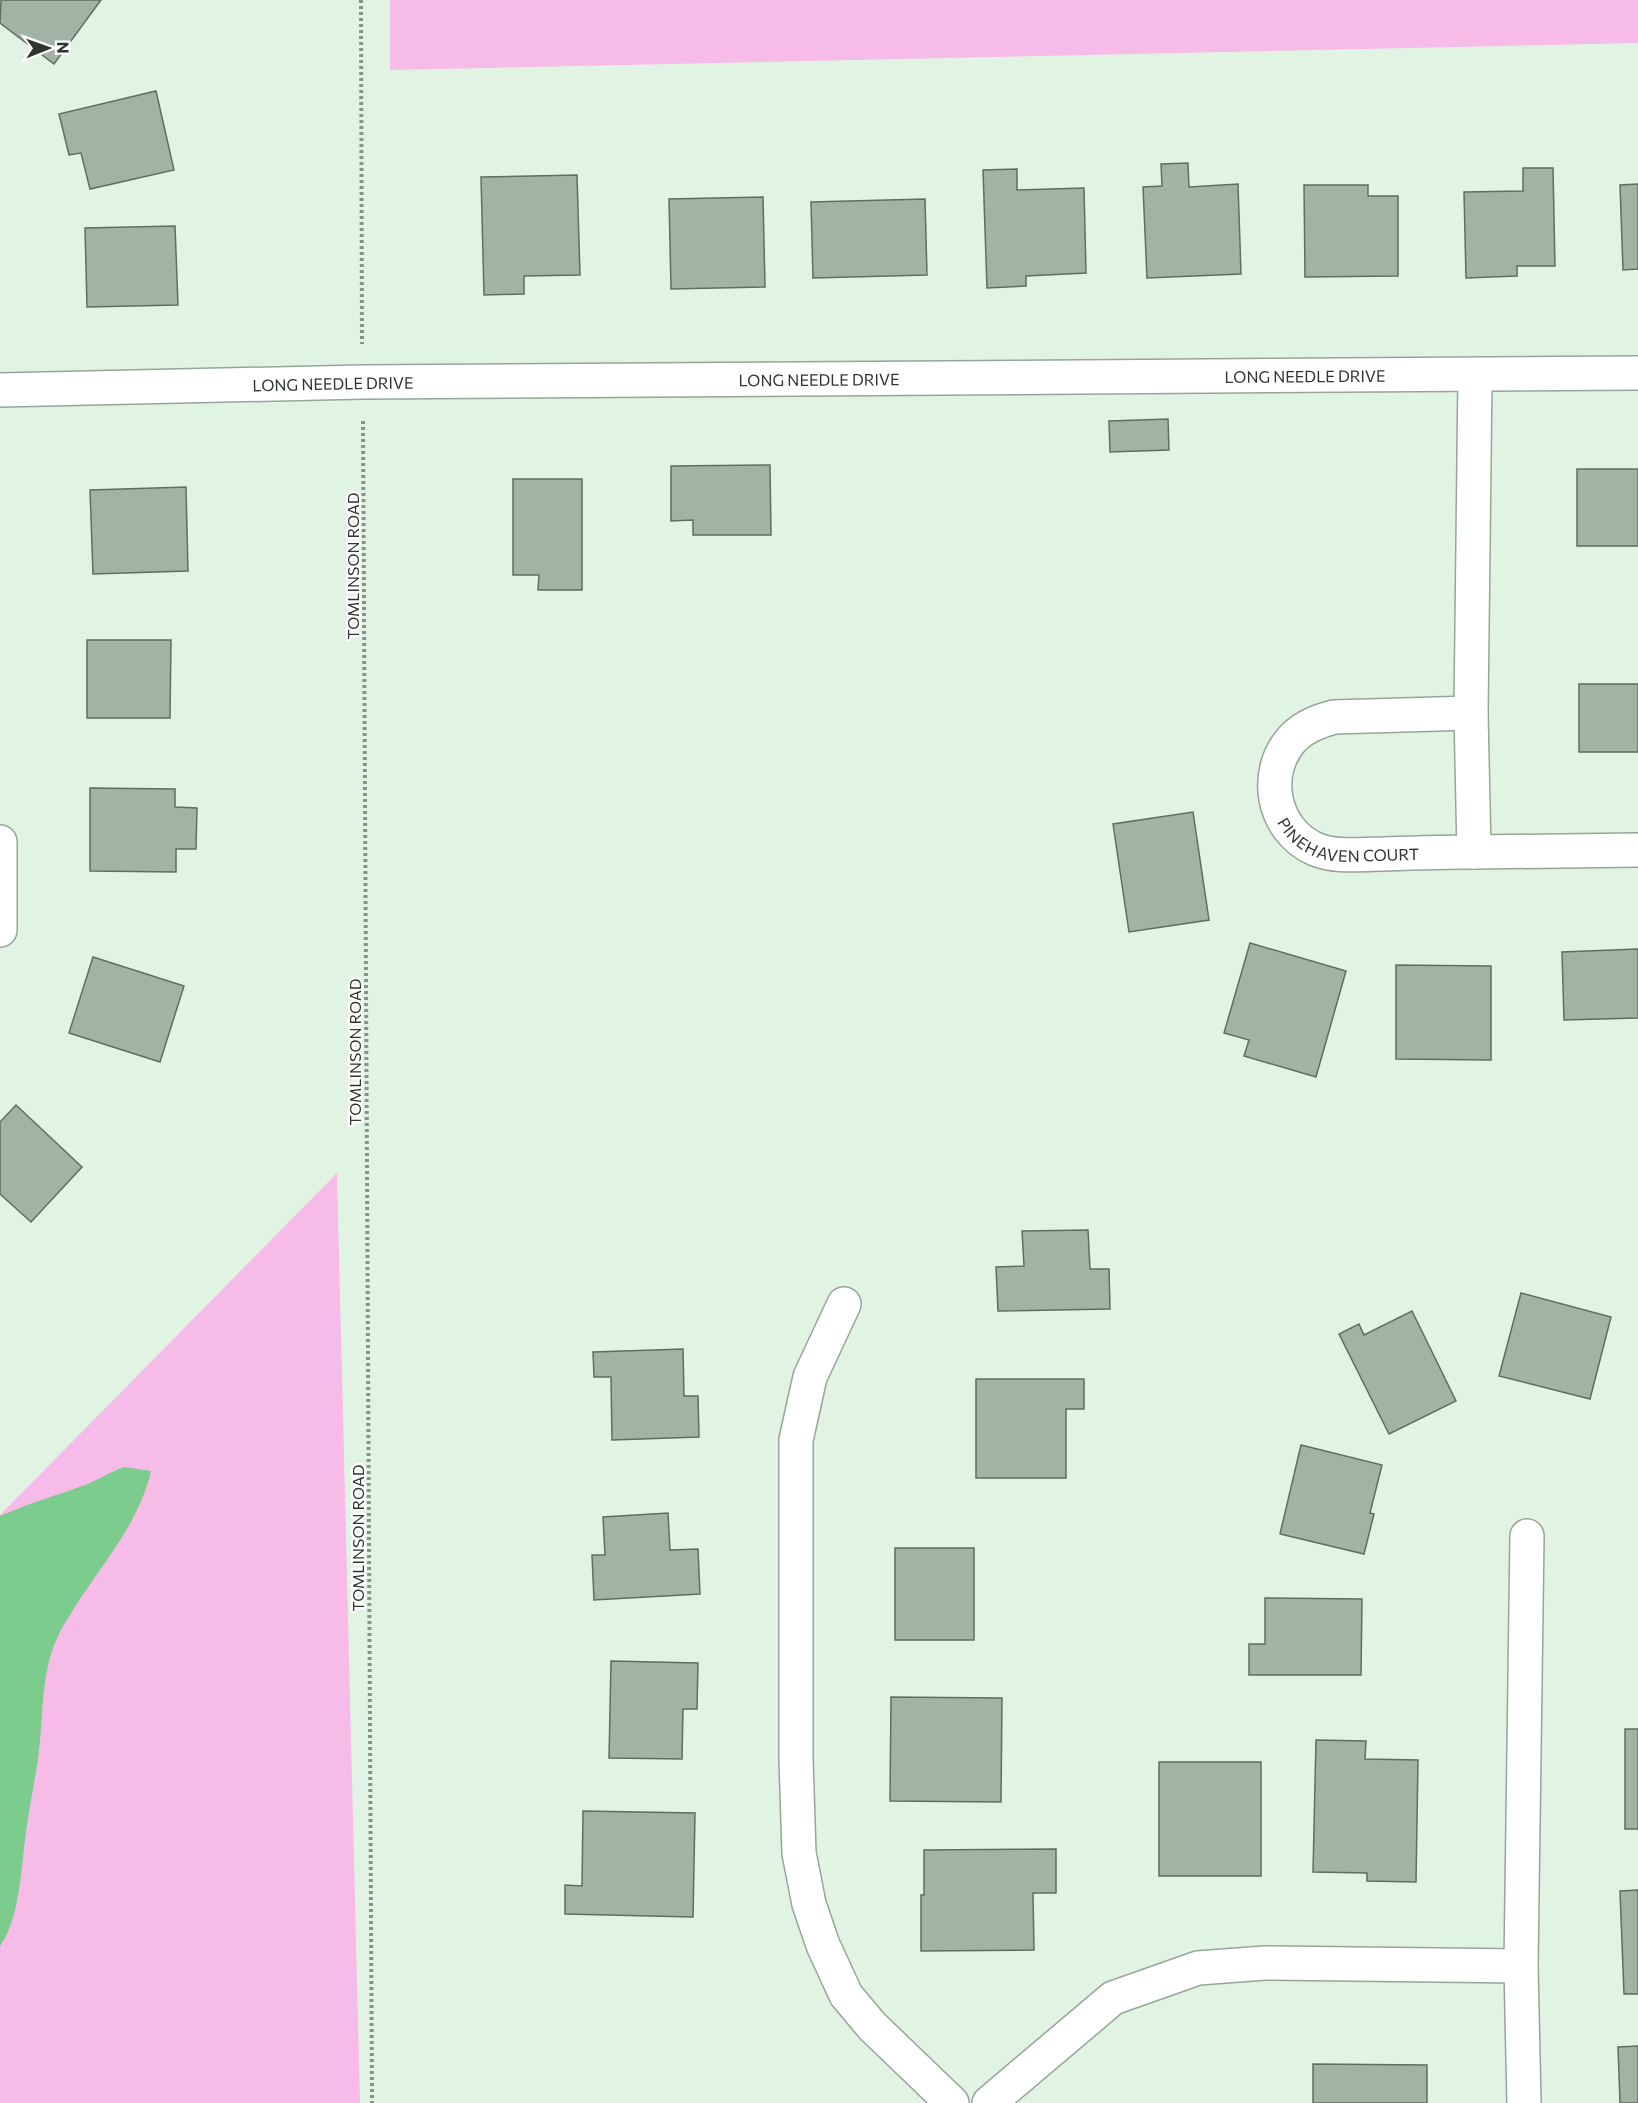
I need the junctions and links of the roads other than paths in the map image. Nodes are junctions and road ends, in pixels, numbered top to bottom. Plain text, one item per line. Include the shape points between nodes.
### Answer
1 (1638, 373) edge
2 (1475, 375) junction
3 (0, 390) edge
4 (1471, 713) junction
5 (0, 842) edge
6 (1638, 849) edge
7 (1474, 852) junction
8 (0, 930) edge
9 (844, 1304) dead end
10 (1527, 1536) dead end
11 (1521, 1966) junction
12 (952, 2103) edge
13 (989, 2103) edge
14 (1524, 2103) edge

1 - 2 street, LONG NEEDLE DRIVE
2 - 3 street, LONG NEEDLE DRIVE via 363,382
2 - 4 street
4 - 7 street
4 - 7 street, PINEHAVEN COURT via 1334,717 1313,723 1293,738 1282,753 1275,793 1290,829 1316,849 1344,855
5 - 8 street
6 - 7 street, PINEHAVEN COURT
9 - 12 street via 810,1377 796,1440 799,1853 809,1904 846,1995 872,2026
10 - 11 street
11 - 13 street via 1265,1963 1198,1968 1113,1998
11 - 14 street

